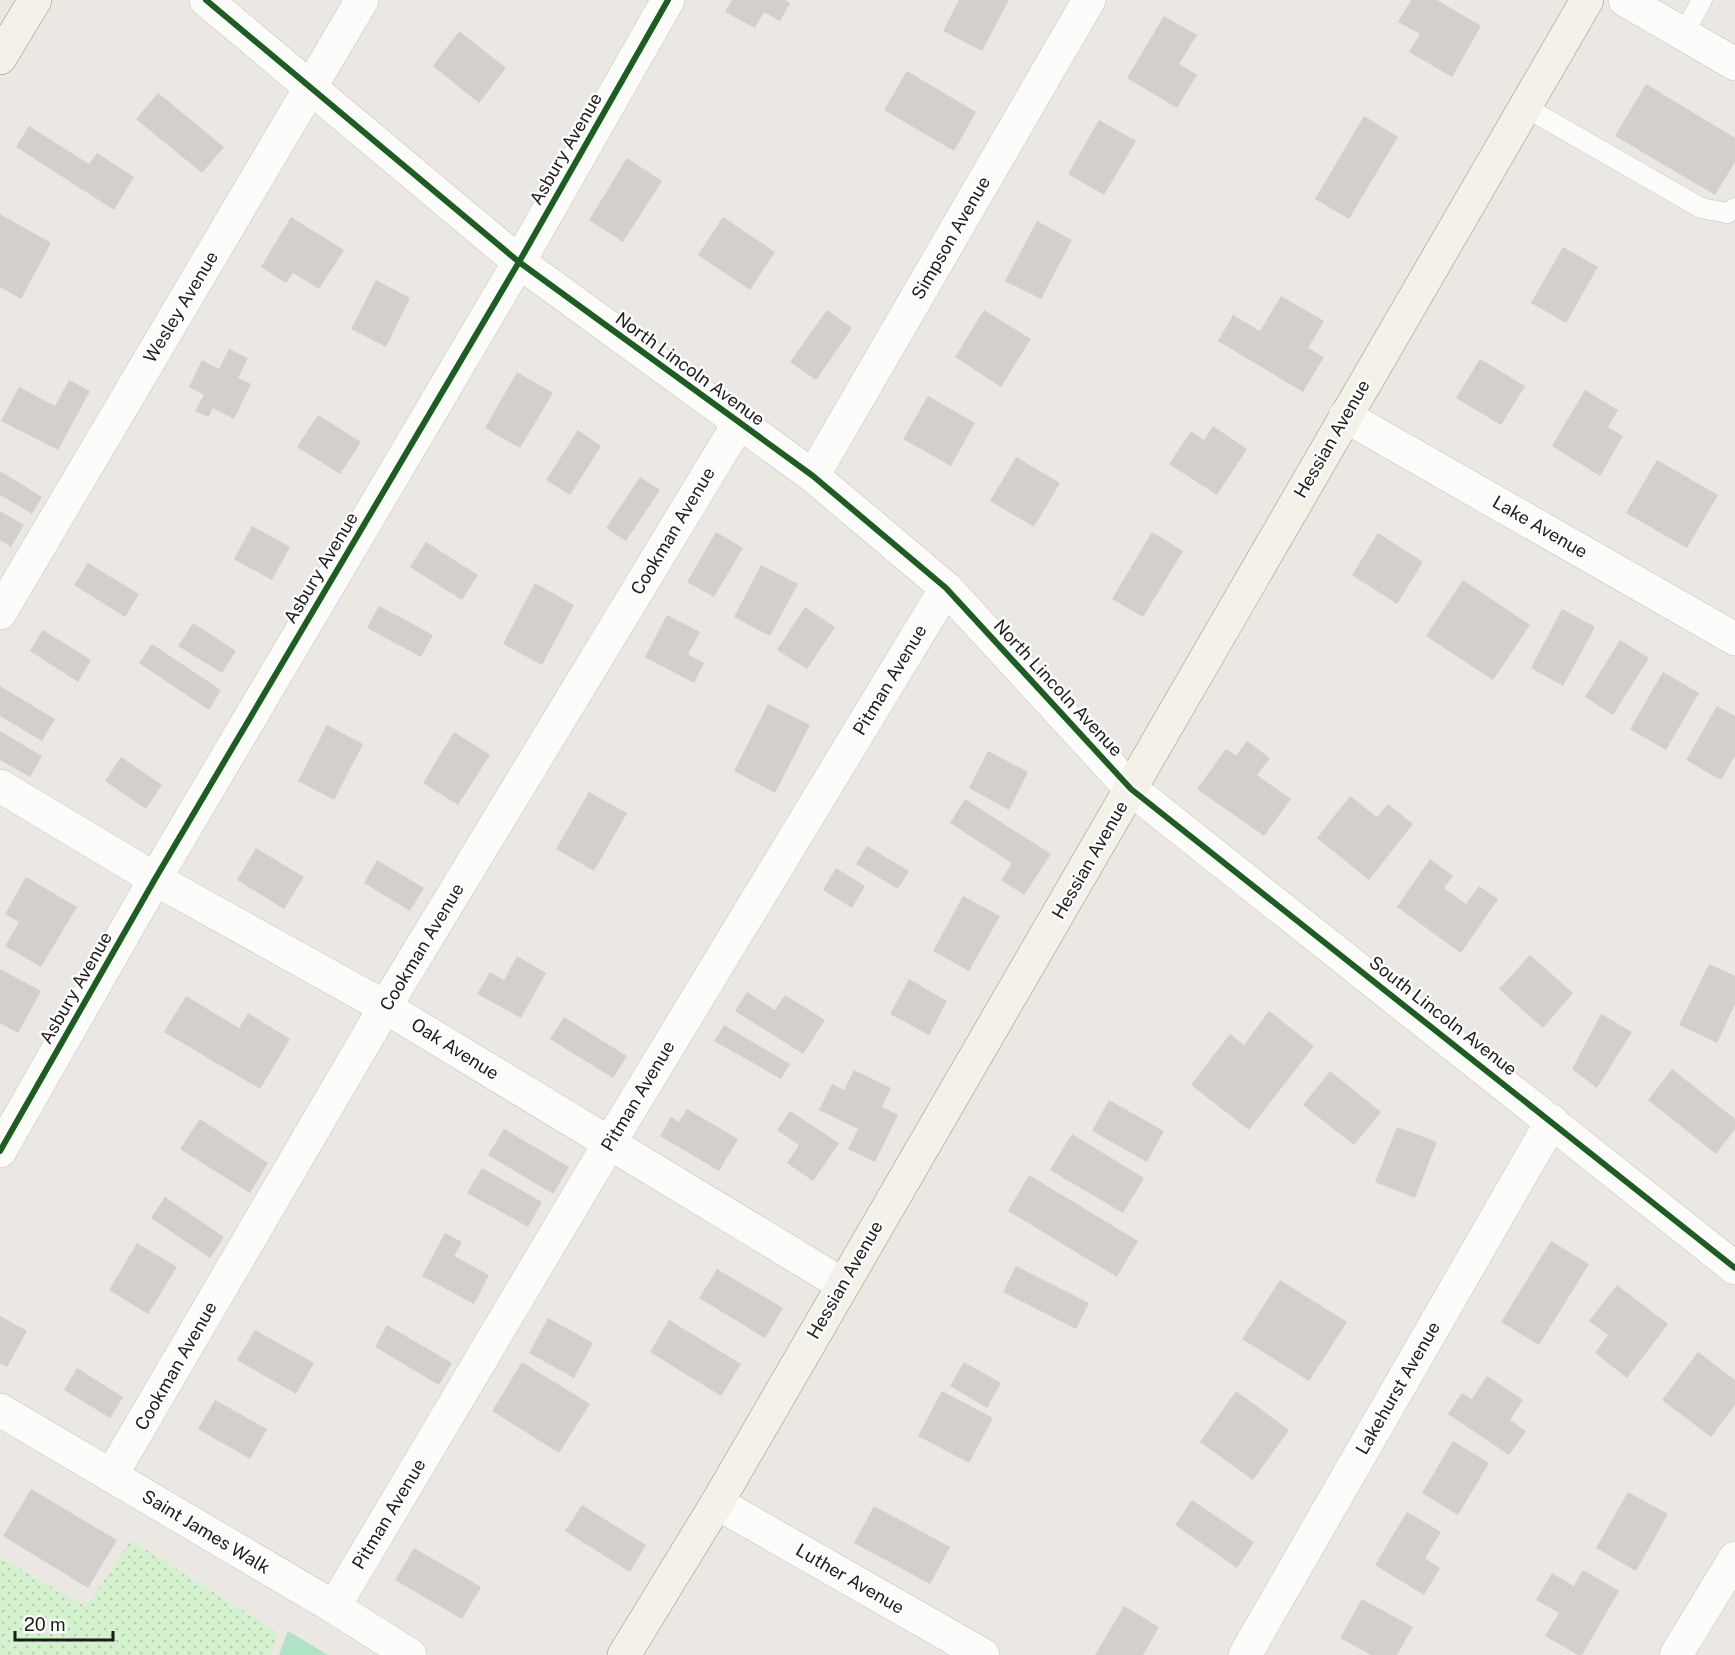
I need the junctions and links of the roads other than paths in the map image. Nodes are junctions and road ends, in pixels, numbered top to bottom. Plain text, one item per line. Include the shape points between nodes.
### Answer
1 (34, 0) edge
2 (206, 0) edge
3 (362, 0) edge
4 (668, 0) edge
5 (1089, 0) edge
6 (1587, 0) edge
7 (1625, 0) edge
8 (1702, 0) edge
9 (1683, 34) junction
10 (0, 58) edge
11 (1735, 64) edge
12 (311, 87) junction
13 (1525, 107) junction
14 (1735, 208) edge
15 (519, 262) junction
16 (1345, 416) junction
17 (739, 423) junction
18 (813, 476) junction
19 (946, 588) junction
20 (0, 613) edge
21 (1735, 639) edge
22 (0, 786) edge
23 (1131, 789) junction
24 (155, 879) junction
25 (385, 1007) junction
26 (1552, 1121) junction
27 (609, 1144) junction
28 (0, 1151) edge
29 (1735, 1268) edge
30 (842, 1284) junction
31 (0, 1410) edge
32 (111, 1476) junction
33 (717, 1503) junction
34 (1735, 1558) edge
35 (334, 1607) junction
36 (410, 1655) edge
37 (624, 1655) edge
38 (983, 1655) edge
39 (1245, 1655) edge
40 (1676, 1655) edge

1 - 10 main road
2 - 12 street, North Lincoln Avenue
3 - 12 street, Wesley Avenue
4 - 15 street, Asbury Avenue
5 - 18 street, Simpson Avenue
6 - 13 main road, Hessian Avenue
7 - 9 street
8 - 9 lane
9 - 11 street
12 - 15 street, North Lincoln Avenue
12 - 20 street, Wesley Avenue
13 - 14 lane via 1701,208 1726,213
13 - 16 main road, Hessian Avenue
15 - 17 street, North Lincoln Avenue
15 - 24 street, Asbury Avenue
16 - 21 street, Lake Avenue
16 - 23 main road, Hessian Avenue
17 - 18 street, North Lincoln Avenue
17 - 25 street, Cookman Avenue
18 - 19 street, North Lincoln Avenue
19 - 23 street, North Lincoln Avenue
19 - 27 street, Pitman Avenue
22 - 24 street, Oak Avenue
23 - 26 street, South Lincoln Avenue
23 - 30 main road, Hessian Avenue
24 - 25 street, Oak Avenue
24 - 28 street, Asbury Avenue
25 - 27 street, Oak Avenue
25 - 32 street, Cookman Avenue
26 - 29 street, South Lincoln Avenue
26 - 39 street, Lakehurst Avenue
27 - 30 street, Oak Avenue
27 - 35 street, Pitman Avenue
30 - 33 main road, Hessian Avenue
31 - 32 street, Saint James Walk
32 - 35 street, Saint James Walk
33 - 37 main road, Hessian Avenue
33 - 38 street, Luther Avenue
34 - 40 street
35 - 36 street, Saint James Walk

